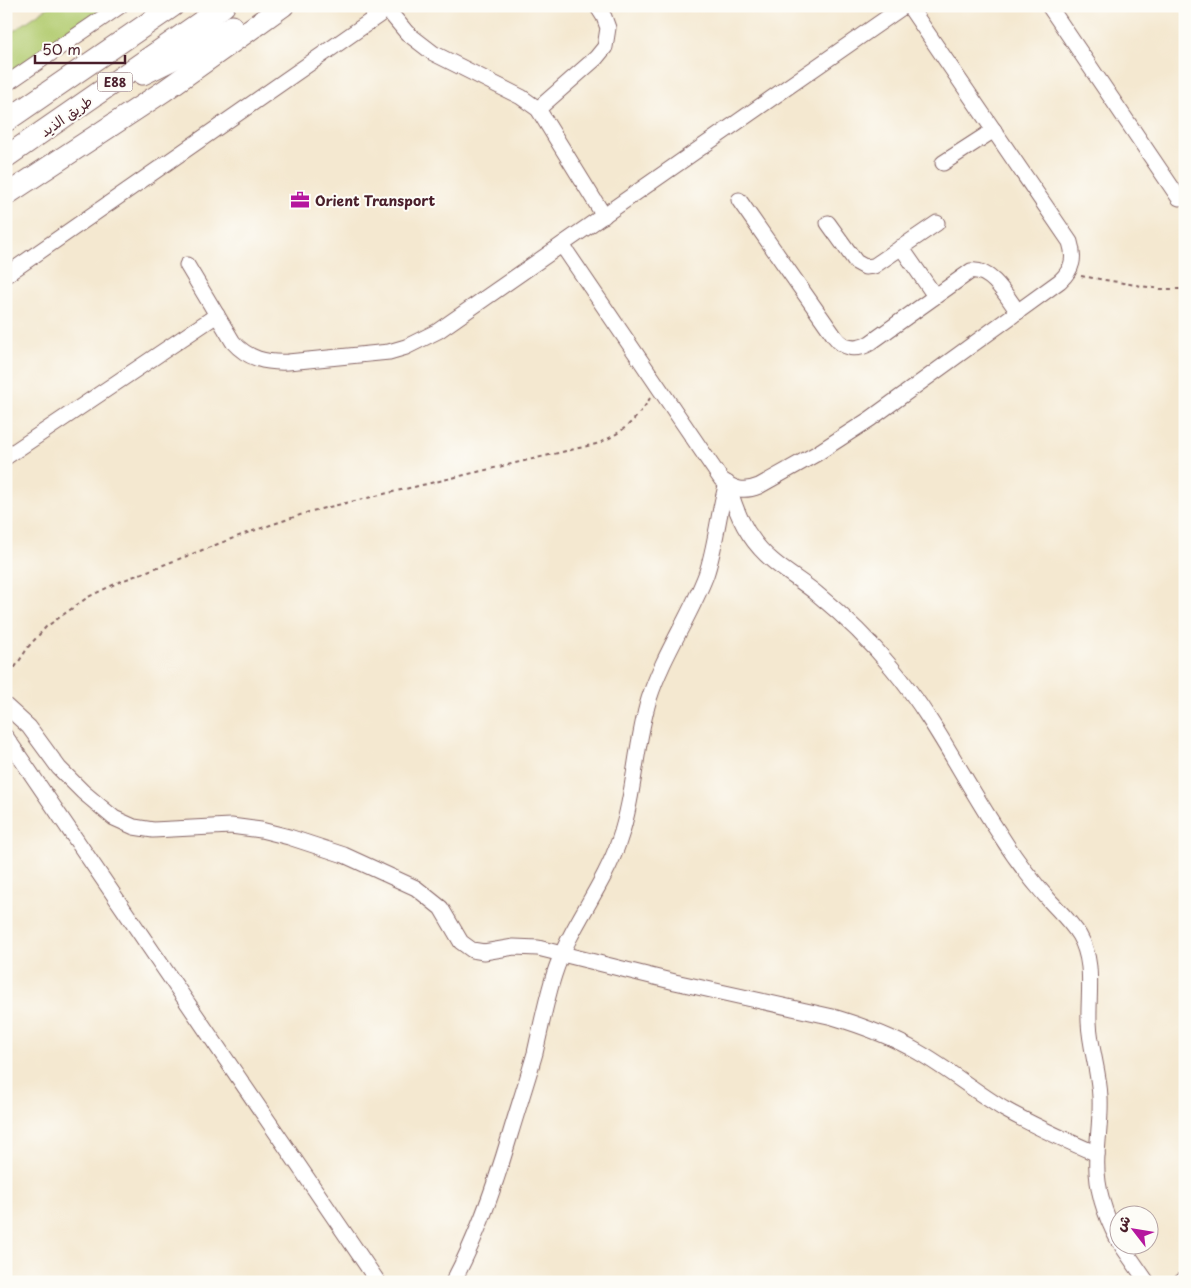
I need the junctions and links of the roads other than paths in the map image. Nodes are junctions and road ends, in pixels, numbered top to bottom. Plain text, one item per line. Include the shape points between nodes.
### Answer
1 (120, 6) edge
2 (172, 6) edge
3 (224, 6) edge
4 (263, 6) edge
5 (283, 6) edge
6 (597, 6) edge
7 (904, 6) edge
8 (909, 6) edge
9 (1049, 6) edge
10 (389, 8) edge
11 (6, 84) edge
12 (105, 89) junction
13 (538, 109) junction
14 (6, 120) edge
15 (994, 130) junction
16 (6, 157) edge
17 (944, 163) dead end
18 (6, 195) edge
19 (1179, 198) dead end
20 (739, 200) dead end
21 (604, 216) junction
22 (828, 223) dead end
23 (937, 223) dead end
24 (562, 245) junction
25 (901, 247) junction
26 (187, 264) dead end
27 (6, 275) edge
28 (935, 296) junction
29 (1018, 312) junction
30 (217, 315) junction
31 (6, 457) edge
32 (728, 484) junction
33 (6, 706) edge
34 (6, 737) edge
35 (562, 954) junction
36 (1097, 1154) junction
37 (1108, 1220) edge
38 (1129, 1256) edge
39 (1185, 1279) edge
40 (378, 1282) edge
41 (453, 1282) edge
42 (1147, 1282) edge
43 (1181, 1282) edge

1 - 11 street
2 - 14 highway, E88
3 - 12 highway, طريق الذيد / E88
4 - 12 highway via 174,60
5 - 18 highway via 164,91
6 - 13 street via 608,28 604,46 596,58
7 - 21 street
8 - 15 street
9 - 19 street
10 - 13 street via 406,32 433,53 521,97
10 - 27 street
12 - 16 highway, طريق الذيد / E88
13 - 21 street
15 - 17 street
15 - 29 street via 1070,242 1073,252 1073,264 1068,274
20 - 28 street via 843,345 865,346
21 - 24 street
22 - 25 street via 856,262 865,267 874,266
23 - 25 street
24 - 30 street via 438,331 389,352 267,362 241,351
24 - 32 street via 721,479
25 - 28 street
26 - 30 street
28 - 29 street via 966,273 976,270 990,276
29 - 32 street via 816,454 750,490 739,490
30 - 31 street
32 - 35 street via 706,574 649,698 619,841
32 - 36 street via 742,522 756,544 847,621 910,690 998,833 1081,938 1090,968 1090,1035 1100,1085
33 - 35 street via 29,727 71,780 105,811 124,823 153,830 216,826 246,828 298,840 344,856 416,888 442,908 462,942 472,950 484,952 526,947
34 - 40 street
35 - 36 street via 833,1017 880,1033 928,1058 1005,1109
35 - 41 street via 492,1192 474,1241
36 - 37 street via 1100,1194
38 - 42 street
39 - 43 street

